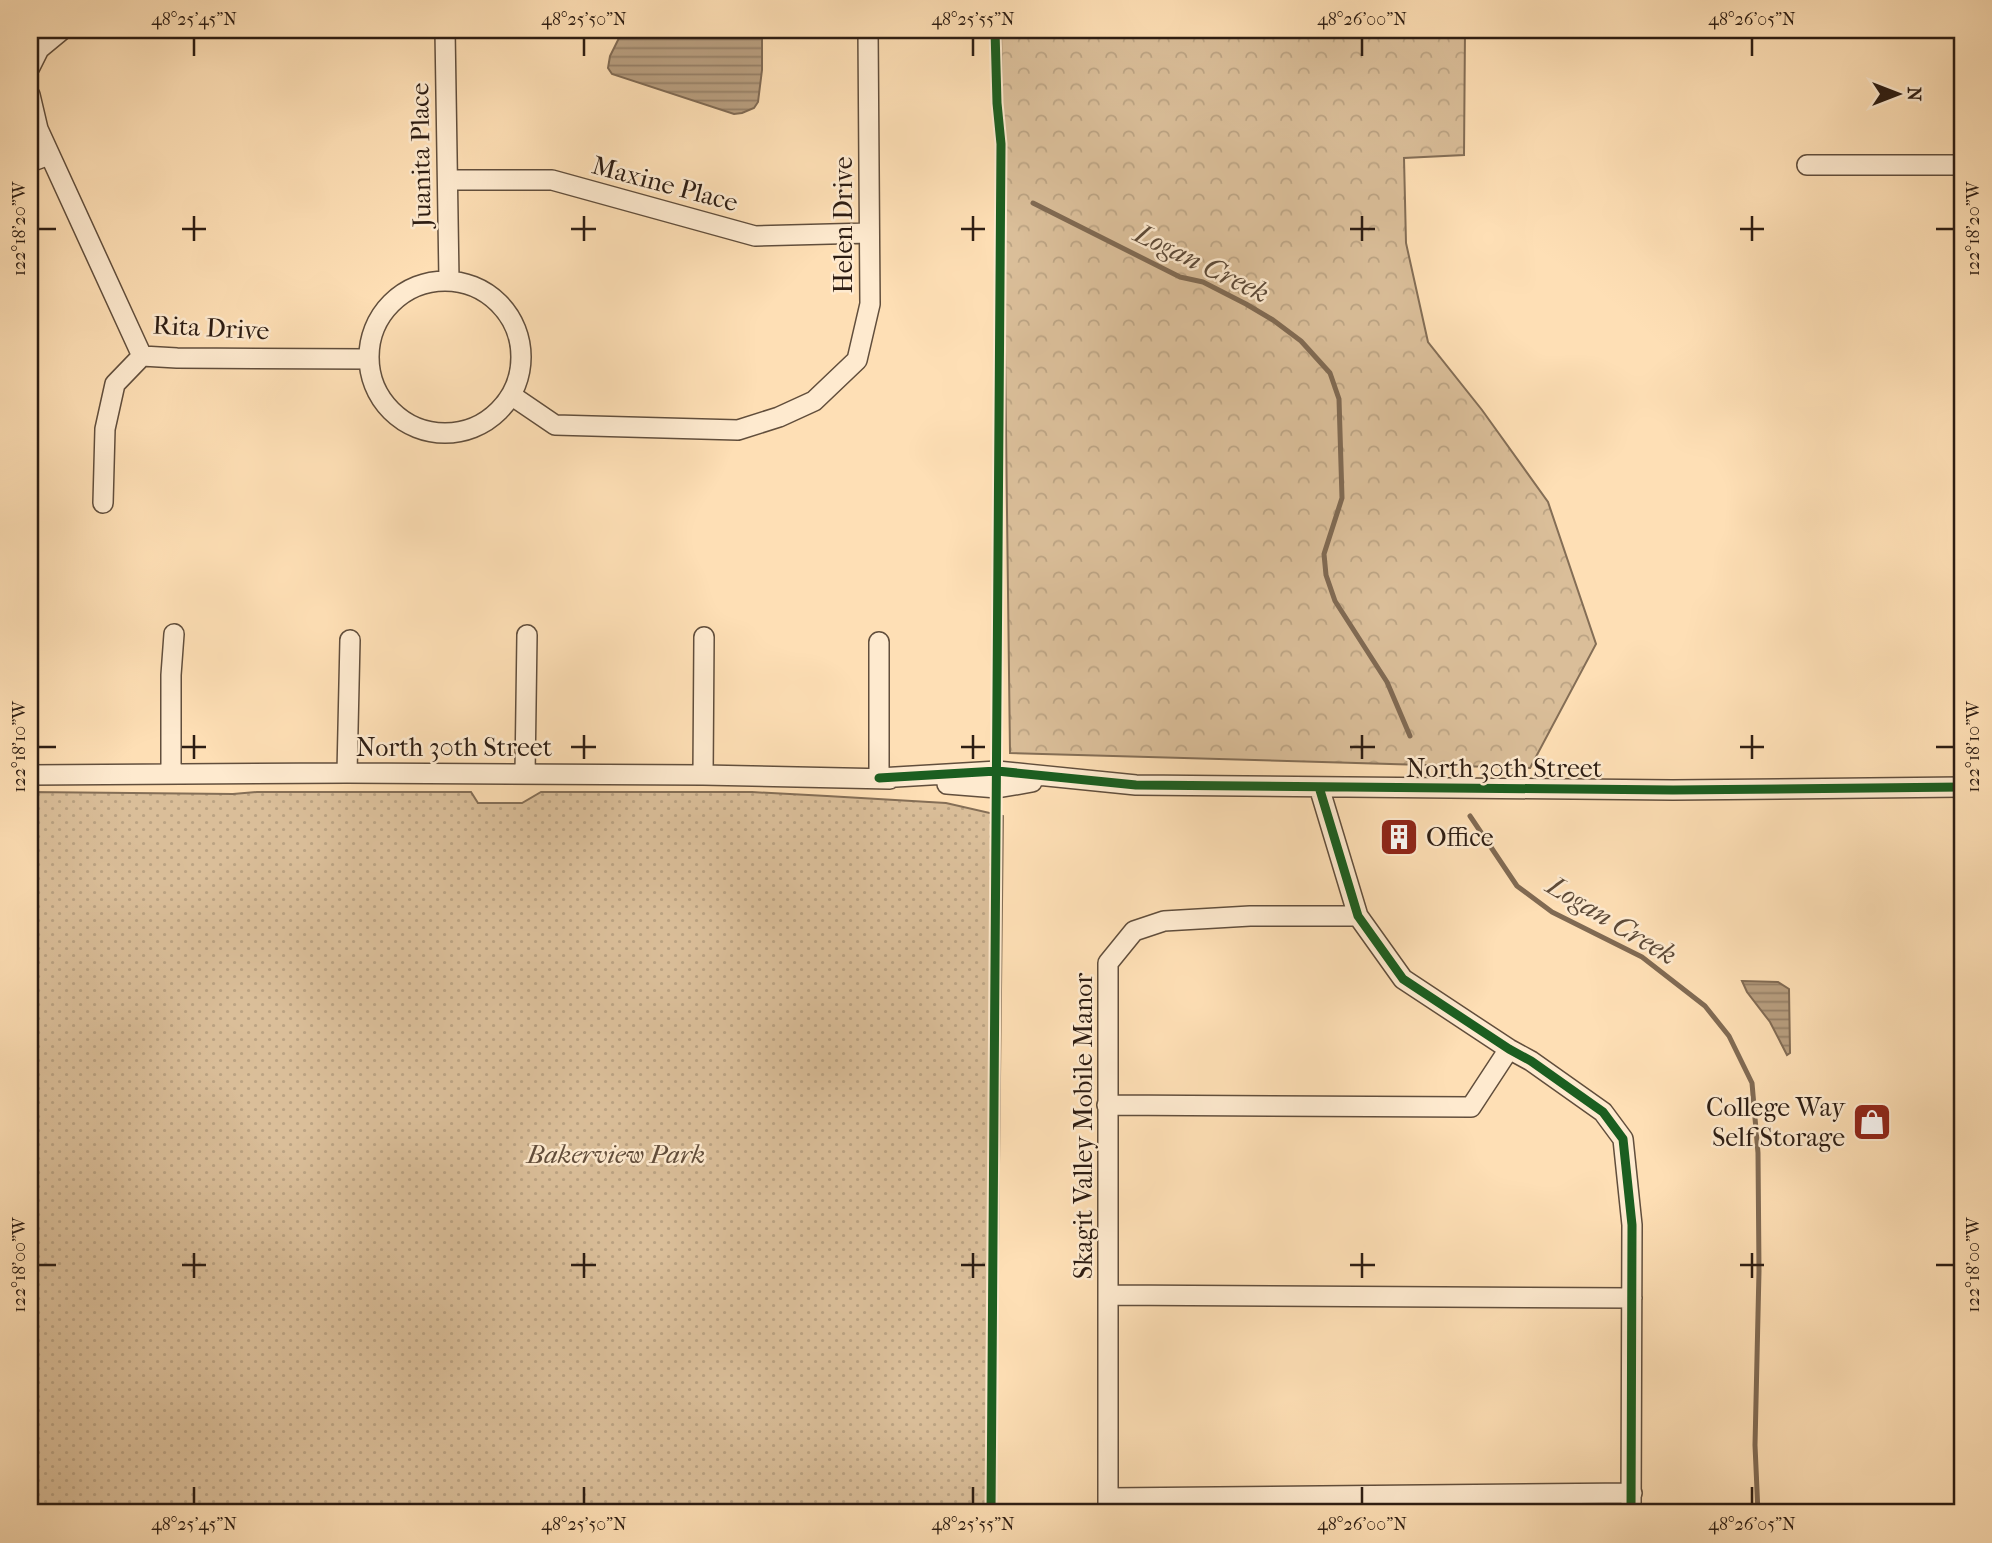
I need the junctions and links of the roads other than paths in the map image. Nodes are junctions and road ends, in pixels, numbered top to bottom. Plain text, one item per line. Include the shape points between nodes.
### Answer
1 (62, 30) edge
2 (445, 30) edge
3 (868, 30) edge
4 (30, 67) edge
5 (30, 94) edge
6 (34, 131) edge
7 (49, 155) junction
8 (30, 162) edge
9 (1807, 165) dead end
10 (1962, 165) edge
11 (448, 180) junction
12 (869, 233) junction
13 (449, 280) junction
14 (142, 356) junction
15 (369, 359) junction
16 (511, 395) junction
17 (103, 503) dead end
18 (174, 634) dead end
19 (527, 635) dead end
20 (704, 637) dead end
21 (350, 640) dead end
22 (879, 642) dead end
23 (347, 773) junction
24 (171, 774) junction
25 (525, 774) junction
26 (30, 775) edge
27 (703, 775) junction
28 (879, 778) junction
29 (1319, 787) junction
30 (1962, 787) edge
31 (1358, 916) junction
32 (1509, 1049) junction
33 (1107, 1105) junction
34 (1109, 1294) junction
35 (1632, 1298) junction
36 (1632, 1493) junction
37 (1109, 1506) edge
38 (1631, 1513) edge

1 - 4 street via 39,49
2 - 11 street, Juanita Place
3 - 12 street, Helen Drive
5 - 6 street, Rita Drive
6 - 7 street, Rita Drive
7 - 8 street
7 - 14 street, Rita Drive
9 - 10 street
11 - 12 street, Maxine Place via 552,180 755,236
11 - 13 street, Juanita Place
12 - 16 street, Helen Drive via 870,304 857,360 814,401 779,417 738,430 555,425
13 - 15 street via 409,289 392,302 379,318
13 - 16 street via 475,286 496,300 512,320 521,345 520,371
14 - 15 street, Rita Drive
14 - 17 street via 115,384 105,429
15 - 16 street via 374,383 386,404 404,421 426,431 451,433 475,427 496,414
18 - 24 street
19 - 25 street
20 - 27 street
21 - 23 street
22 - 28 street
23 - 24 street, North 30th Street
23 - 25 street, North 30th Street
24 - 26 street, North 30th Street
25 - 27 street, North 30th Street
27 - 28 street, North 30th Street
28 - 29 street, North 30th Street via 997,772 1136,785
29 - 30 street, North 30th Street
29 - 31 street
31 - 32 street via 1403,979
31 - 33 street, Skagit Valley Mobile Manor via 1164,921 1134,931 1108,963
32 - 33 street via 1471,1107
32 - 35 street via 1603,1112 1623,1139 1632,1226
33 - 34 street, Skagit Valley Mobile Manor
34 - 35 street
34 - 37 street, Skagit Valley Mobile Manor
35 - 36 street
36 - 37 street
36 - 38 street

